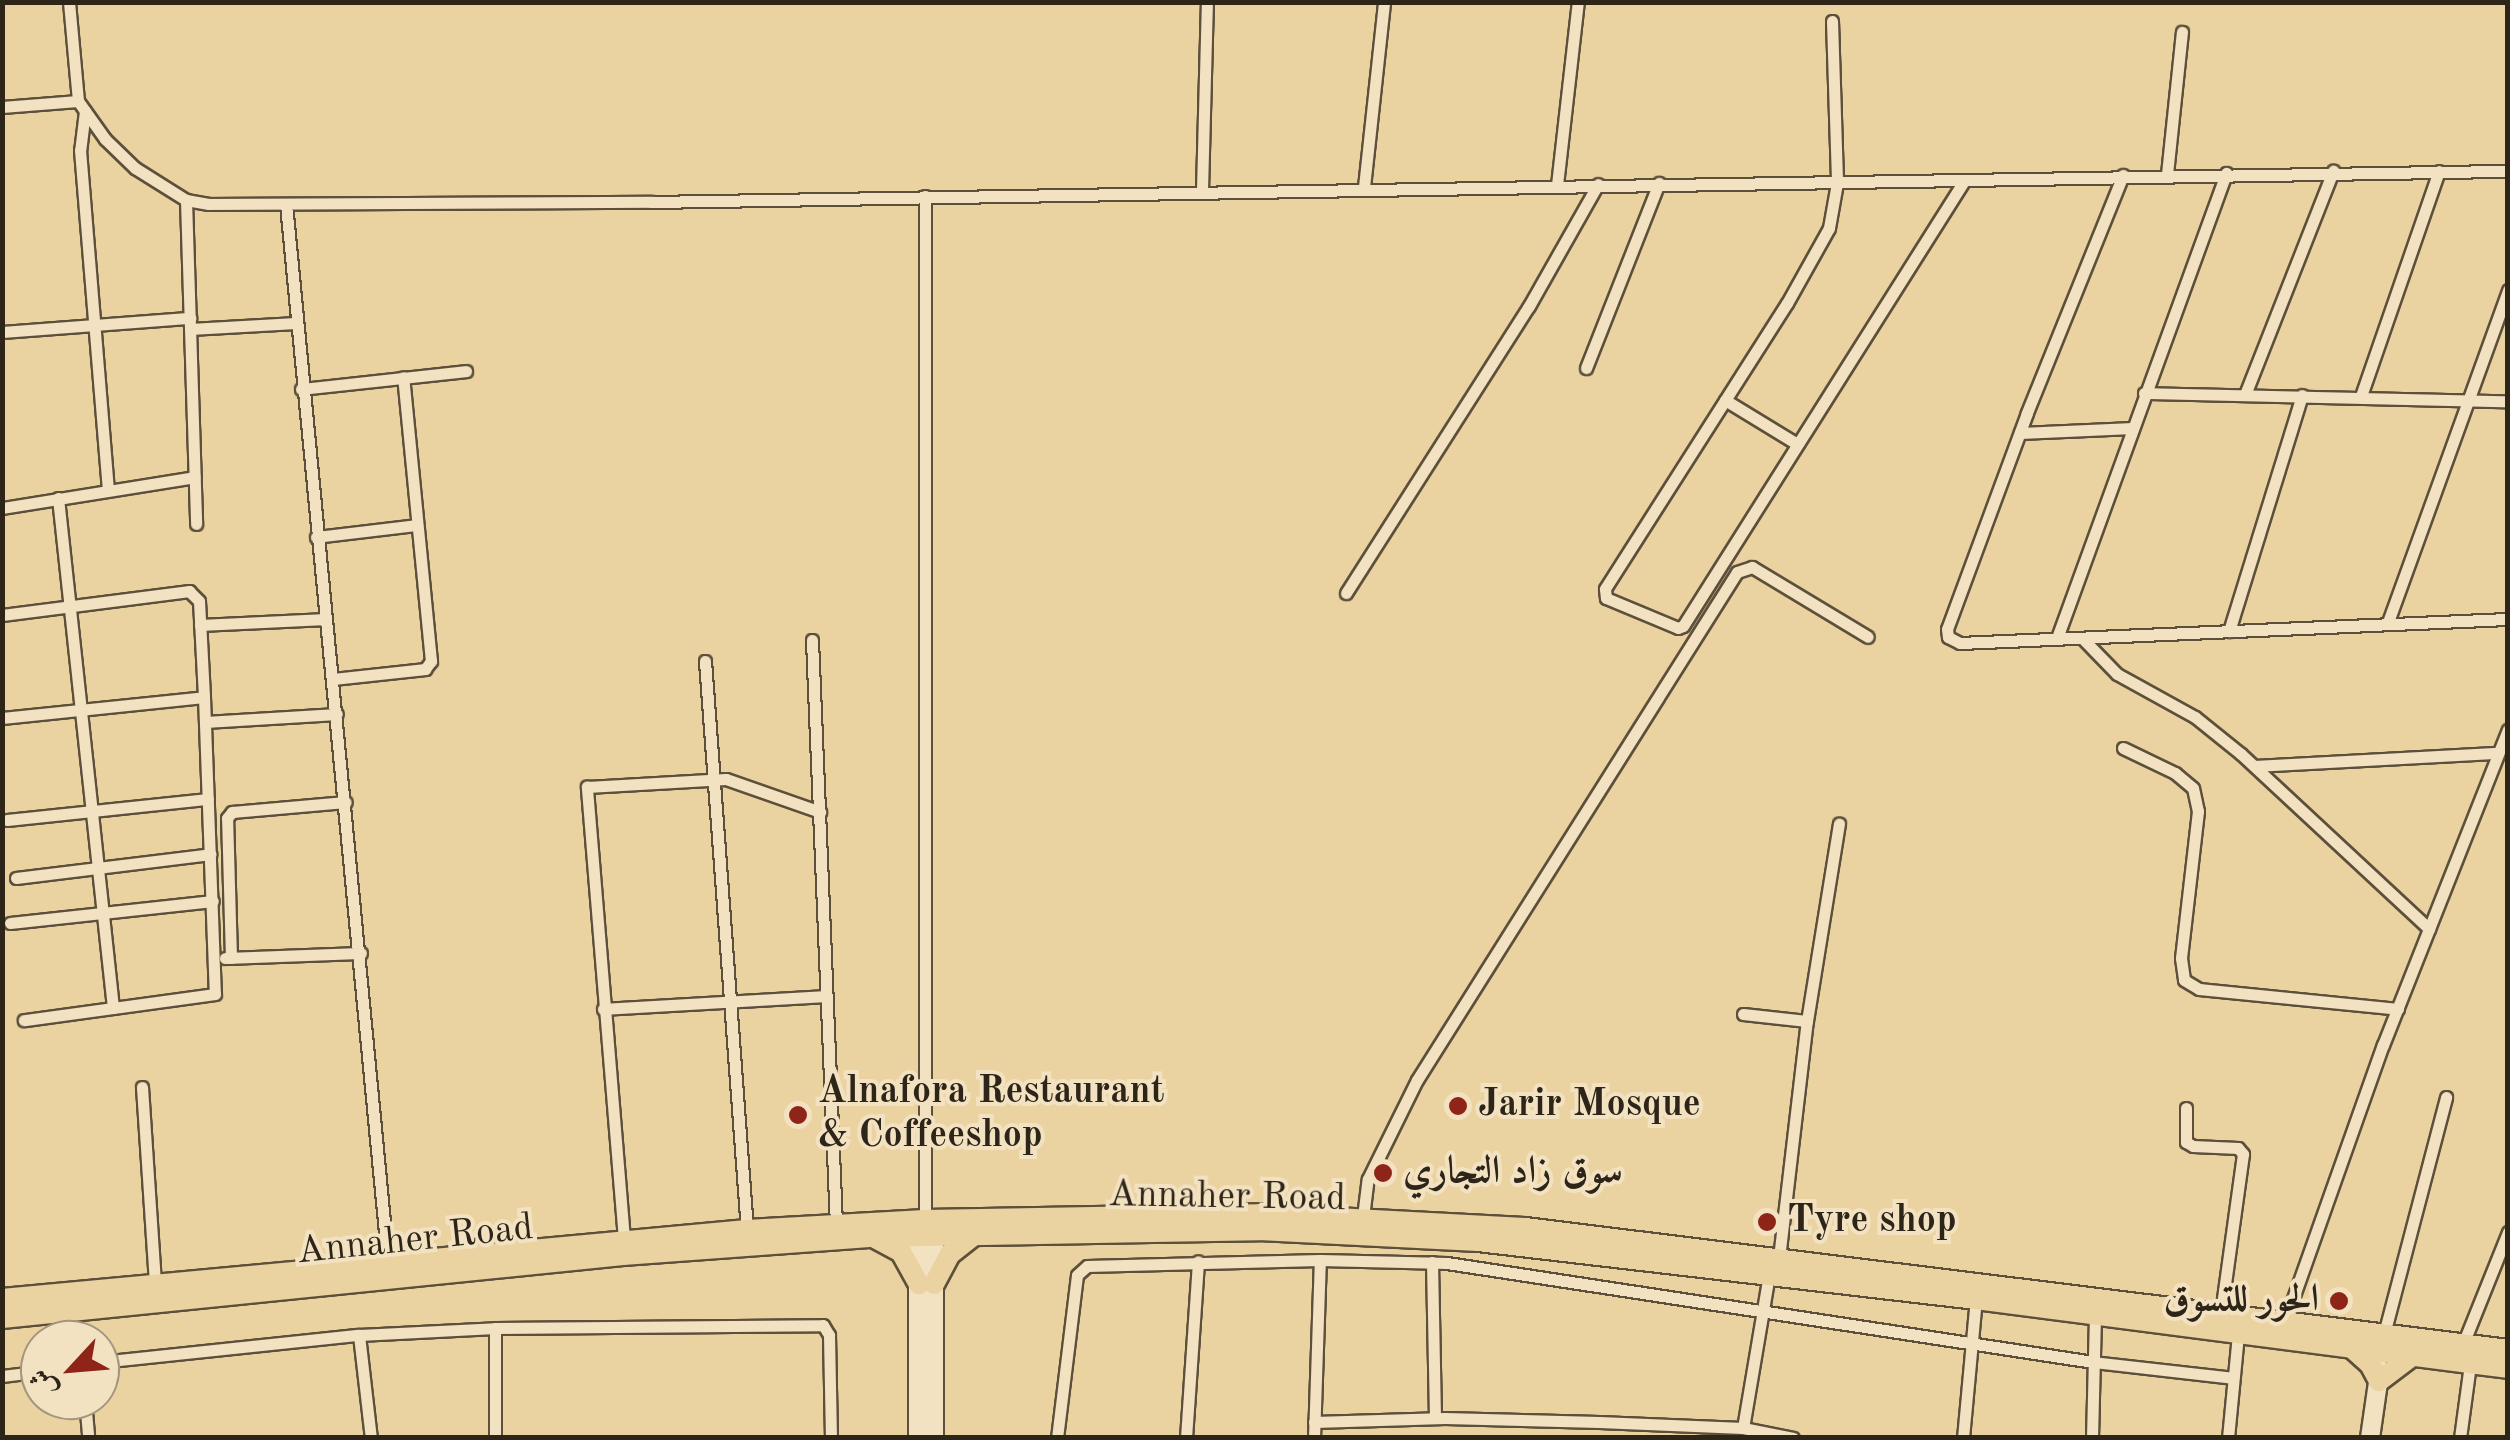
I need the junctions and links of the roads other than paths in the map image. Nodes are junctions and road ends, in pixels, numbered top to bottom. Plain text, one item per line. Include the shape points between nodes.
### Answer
1 (69, 2) edge
2 (1207, 2) edge
3 (1384, 2) edge
4 (1578, 2) edge
5 (1832, 21) dead end
6 (2182, 32) dead end
7 (81, 106) junction
8 (2, 107) edge
9 (2334, 171) junction
10 (2439, 171) junction
11 (2508, 171) edge
12 (2226, 173) junction
13 (2168, 174) junction
14 (2123, 175) junction
15 (1964, 180) junction
16 (1659, 183) junction
17 (1836, 183) junction
18 (1598, 184) junction
19 (1557, 185) junction
20 (1364, 187) junction
21 (1202, 190) junction
22 (924, 196) junction
23 (186, 200) junction
24 (286, 204) junction
25 (2508, 290) edge
26 (296, 323) junction
27 (92, 324) junction
28 (190, 324) junction
29 (2, 332) edge
30 (1586, 368) dead end
31 (466, 371) dead end
32 (403, 377) junction
33 (301, 389) junction
34 (2246, 392) junction
35 (2144, 393) junction
36 (2302, 395) junction
37 (2361, 396) junction
38 (1725, 400) junction
39 (2470, 400) junction
40 (2508, 401) edge
41 (2133, 428) junction
42 (2020, 433) junction
43 (1797, 444) junction
44 (195, 477) junction
45 (108, 489) junction
46 (58, 498) junction
47 (2, 508) edge
48 (196, 524) dead end
49 (416, 525) junction
50 (316, 537) junction
51 (1346, 594) dead end
52 (70, 606) junction
53 (2, 615) edge
54 (326, 619) junction
55 (2508, 619) edge
56 (2388, 622) junction
57 (200, 625) junction
58 (2229, 631) junction
59 (1868, 638) dead end
60 (2057, 638) junction
61 (2082, 638) junction
62 (812, 640) dead end
63 (705, 661) dead end
64 (333, 679) junction
65 (204, 697) junction
66 (81, 708) junction
67 (337, 714) junction
68 (2, 718) edge
69 (205, 722) junction
70 (2508, 730) edge
71 (2124, 748) dead end
72 (2500, 760) edge
73 (2255, 766) junction
74 (711, 778) junction
75 (208, 799) junction
76 (346, 802) junction
77 (92, 810) junction
78 (820, 812) junction
79 (7, 820) dead end
80 (1839, 824) dead end
81 (211, 854) junction
82 (98, 867) junction
83 (16, 878) dead end
84 (213, 901) junction
85 (102, 912) junction
86 (10, 923) dead end
87 (2429, 929) junction
88 (361, 953) junction
89 (215, 958) junction
90 (231, 958) junction
91 (826, 996) junction
92 (728, 1002) junction
93 (113, 1008) junction
94 (2398, 1008) junction
95 (603, 1009) junction
96 (1744, 1014) dead end
97 (24, 1020) dead end
98 (1807, 1021) junction
99 (142, 1087) dead end
100 (2446, 1097) dead end
101 (2186, 1108) dead end
102 (1363, 1218) junction
103 (836, 1225) junction
104 (748, 1230) junction
105 (926, 1230) junction
106 (2508, 1232) edge
107 (979, 1233) junction
108 (869, 1237) junction
109 (624, 1239) junction
110 (1320, 1260) junction
111 (1198, 1261) junction
112 (1432, 1262) junction
113 (388, 1263) junction
114 (1774, 1266) junction
115 (926, 1284) junction
116 (156, 1285) junction
117 (2, 1299) edge
118 (1976, 1299) junction
119 (2095, 1306) junction
120 (1762, 1309) junction
121 (2221, 1313) junction
122 (2, 1318) edge
123 (2285, 1321) junction
124 (495, 1328) junction
125 (359, 1334) junction
126 (2238, 1334) junction
127 (1970, 1343) junction
128 (2383, 1343) junction
129 (2352, 1348) junction
130 (2508, 1350) edge
131 (2466, 1354) junction
132 (2412, 1356) junction
133 (120, 1360) edge
134 (2093, 1362) junction
135 (2508, 1368) edge
136 (2233, 1378) junction
137 (2379, 1381) junction
138 (1436, 1418) junction
139 (1314, 1422) junction
140 (1743, 1428) junction
141 (371, 1438) edge
142 (495, 1438) edge
143 (831, 1438) edge
144 (918, 1438) edge
145 (934, 1438) edge
146 (1057, 1438) edge
147 (1186, 1438) edge
148 (1314, 1438) edge
149 (1794, 1438) edge
150 (1963, 1438) edge
151 (2092, 1438) edge
152 (2228, 1438) edge
153 (2370, 1438) edge
154 (2460, 1438) edge

1 - 7 street
2 - 21 street
3 - 20 street
4 - 19 street
5 - 17 street
6 - 13 street
7 - 8 street
7 - 23 street via 135,168
7 - 27 street
9 - 10 street
9 - 12 street
9 - 34 street
10 - 11 street
10 - 37 street
12 - 13 street
12 - 35 street
13 - 14 street
14 - 15 street
14 - 42 street
15 - 17 street
15 - 43 street
16 - 17 street
16 - 18 street
16 - 30 street
17 - 38 street via 1818,252
18 - 19 street
18 - 51 street via 1529,306
19 - 20 street
20 - 21 street
21 - 22 street
22 - 24 street
22 - 105 street
23 - 24 street
23 - 28 street
24 - 26 street
25 - 39 street
26 - 28 street
26 - 33 street
27 - 28 street
27 - 29 street
27 - 45 street
28 - 44 street
31 - 32 street
32 - 33 street
32 - 49 street
33 - 50 street
34 - 35 street
34 - 36 street
35 - 41 street
36 - 37 street
36 - 58 street
37 - 39 street
38 - 43 street
38 - 43 street via 1605,589 1606,598 1680,628
39 - 40 street
39 - 56 street
41 - 42 street
41 - 60 street
42 - 60 street via 1948,637 1960,643
44 - 45 street
44 - 48 street
45 - 46 street
46 - 47 street
46 - 52 street
49 - 50 street
49 - 64 street via 430,666
50 - 54 street
52 - 53 street
52 - 57 street via 189,591 199,601
52 - 66 street
54 - 57 street
54 - 64 street
55 - 56 street
56 - 58 street
57 - 65 street
58 - 61 street
59 - 102 street via 1752,567 1737,572 1417,1080 1368,1179
60 - 61 street
61 - 73 street via 2117,674 2195,717
62 - 78 street
63 - 74 street
64 - 67 street
65 - 66 street
65 - 69 street
66 - 68 street
66 - 77 street
67 - 69 street
67 - 76 street
69 - 75 street
70 - 72 street
71 - 94 street via 2193,788 2198,811 2184,980 2199,989
72 - 73 street
72 - 87 street
73 - 87 street
74 - 78 street
74 - 92 street
74 - 95 street via 587,787
75 - 77 street
75 - 81 street
76 - 88 street
76 - 90 street via 227,818
77 - 79 street
77 - 82 street
78 - 91 street
80 - 98 street
81 - 82 street
81 - 84 street
82 - 83 street
82 - 85 street
84 - 85 street
84 - 89 street
85 - 86 street
85 - 93 street
87 - 94 street
88 - 90 street
88 - 113 street
89 - 90 street
89 - 93 street via 216,994
91 - 92 street
91 - 103 street
92 - 95 street
92 - 104 street
93 - 97 street
94 - 123 street
95 - 109 street
96 - 98 street
98 - 114 street
99 - 116 street
100 - 128 street
101 - 121 street via 2186,1142 2243,1154
102 - 105 main road, Annaher Road via 1260,1214
102 - 114 main road, Annaher Road via 1525,1228
103 - 104 main road, Annaher Road
103 - 105 main road, Annaher Road
104 - 109 main road, Annaher Road
105 - 107 main road, Annaher Road
105 - 108 main road, Annaher Road
105 - 115 main road
106 - 131 street
107 - 114 main road, Annaher Road via 1363,1234
107 - 115 main road
108 - 115 main road via 902,1252
108 - 122 main road, Annaher Road
109 - 113 main road, Annaher Road
110 - 111 street
110 - 112 street
110 - 139 street
111 - 146 street via 1086,1266 1078,1272
111 - 147 street
112 - 120 street
112 - 138 street
113 - 116 main road, Annaher Road
114 - 118 main road, Annaher Road
114 - 119 main road, Annaher Road
114 - 120 street
115 - 144 main road
115 - 145 main road
116 - 117 main road, Annaher Road
118 - 119 main road, Annaher Road
118 - 127 street
119 - 121 main road, Annaher Road
119 - 126 main road, Annaher Road
119 - 134 street
120 - 127 street
120 - 140 street
121 - 123 main road, Annaher Road
123 - 128 main road, Annaher Road
124 - 125 street
124 - 142 street
124 - 143 street via 822,1325 829,1335
125 - 133 street
125 - 141 street
126 - 129 main road, Annaher Road
126 - 136 street
127 - 134 street
127 - 150 street
128 - 129 main road, Annaher Road
128 - 131 main road, Annaher Road
128 - 132 main road, Annaher Road
128 - 137 main road
129 - 137 main road
130 - 131 main road, Annaher Road
131 - 132 main road, Annaher Road
131 - 135 main road, Annaher Road
131 - 154 street
132 - 137 main road
134 - 136 street
134 - 151 street
136 - 152 street
137 - 153 main road
138 - 139 street
138 - 140 street
139 - 148 street
140 - 149 street

